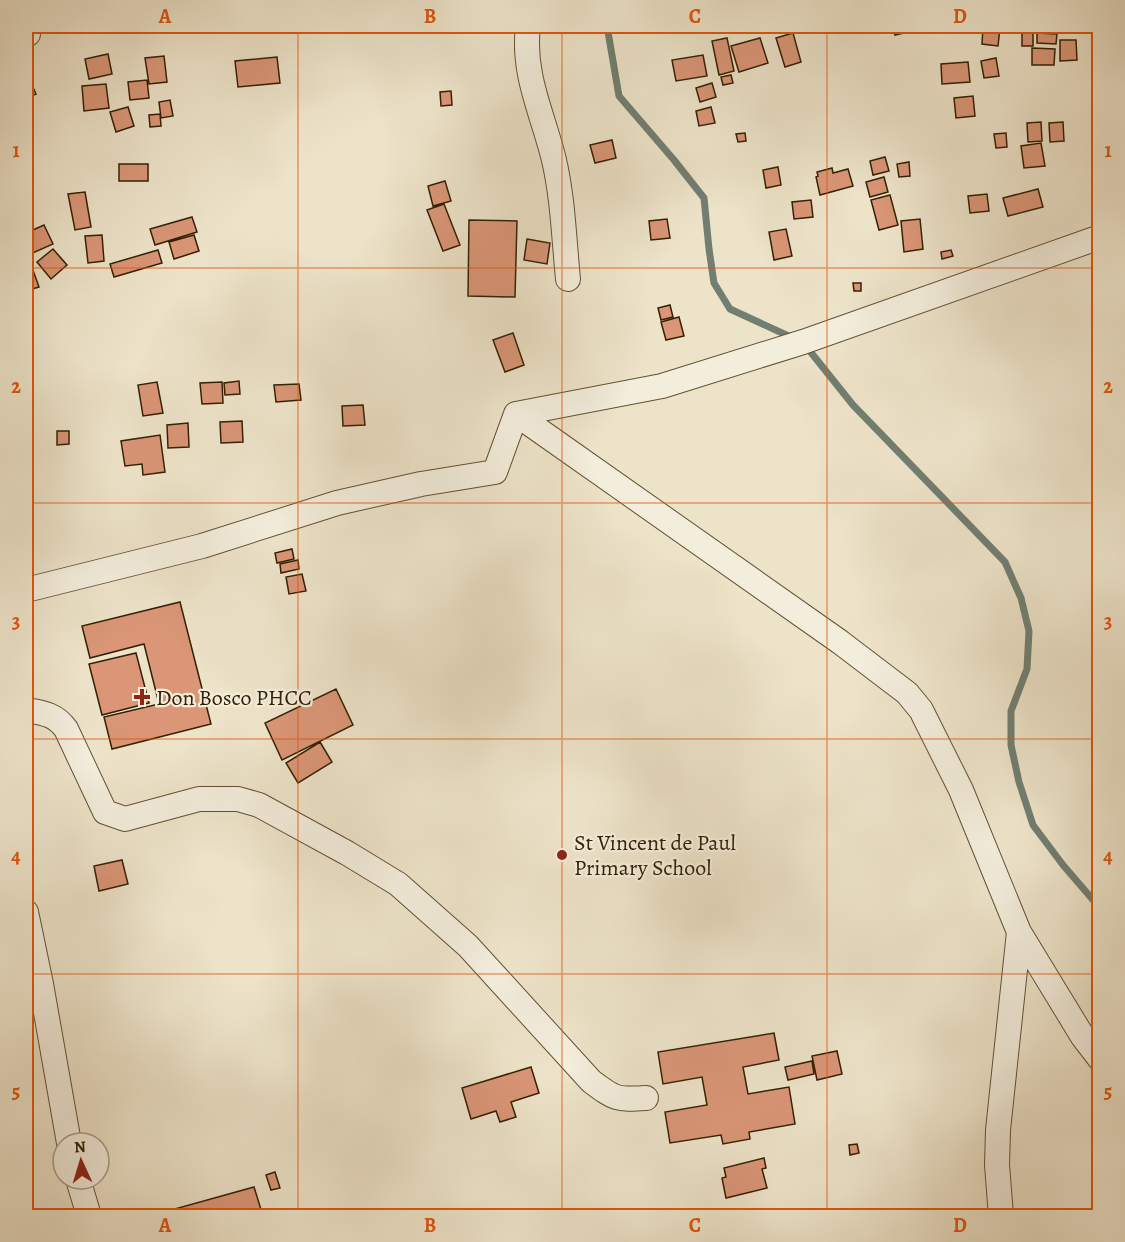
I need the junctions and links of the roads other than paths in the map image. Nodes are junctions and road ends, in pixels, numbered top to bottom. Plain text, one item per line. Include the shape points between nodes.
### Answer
1 (528, 26) edge
2 (1100, 237) edge
3 (568, 279) dead end
4 (516, 414) junction
5 (26, 590) edge
6 (26, 710) edge
7 (26, 912) edge
8 (1019, 932) junction
9 (1100, 1059) edge
10 (646, 1098) dead end
11 (67, 1131) edge
12 (81, 1191) edge
13 (88, 1216) edge
14 (1001, 1216) edge

1 - 3 street via 529,72 554,159
2 - 4 street via 803,342 662,386
4 - 5 street via 495,472 338,503 202,546
4 - 8 street via 908,693 921,710 961,790
6 - 10 street via 46,713 66,729 105,812 114,817 125,819 199,799 238,799 259,805 398,884 468,946 591,1081 622,1100
7 - 11 street
8 - 9 street
8 - 14 street via 998,1130
12 - 13 street

